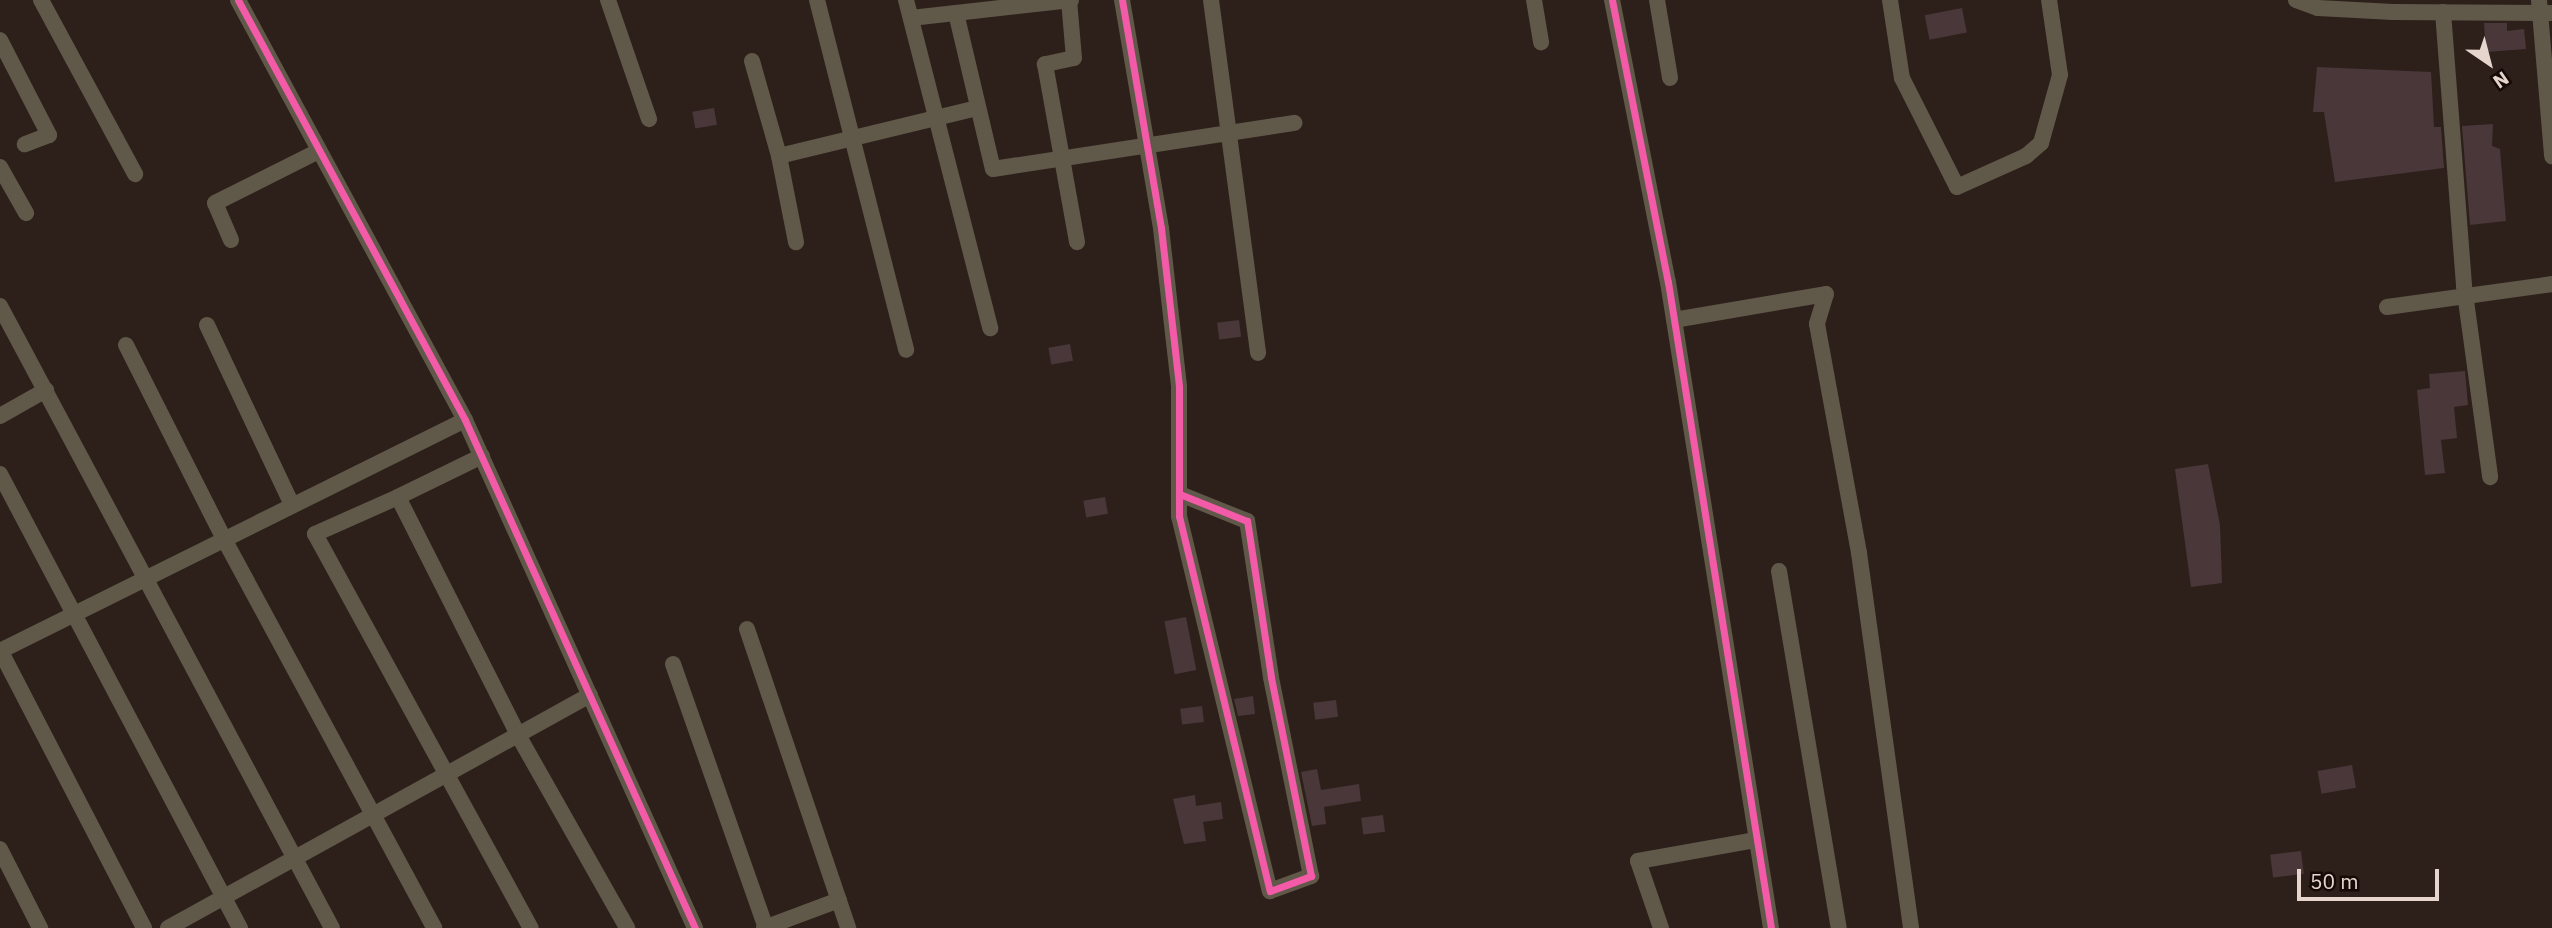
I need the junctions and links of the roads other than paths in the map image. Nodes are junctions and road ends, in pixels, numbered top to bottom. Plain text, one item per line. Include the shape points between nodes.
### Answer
1 (41, 0) edge
2 (238, 0) edge
3 (608, 0) edge
4 (817, 0) edge
5 (906, 0) edge
6 (1070, 0) edge
7 (1122, 0) edge
8 (1211, 0) edge
9 (1534, 0) edge
10 (1612, 0) edge
11 (1657, 0) edge
12 (1891, 0) edge
13 (2049, 0) edge
14 (2296, 0) edge
15 (2335, 4) edge
16 (2447, 8) edge
17 (2544, 9) edge
18 (956, 13) junction
19 (911, 18) junction
20 (0, 40) edge
21 (1541, 42) dead end
22 (752, 61) dead end
23 (1670, 78) dead end
24 (978, 108) junction
25 (649, 119) dead end
26 (937, 120) junction
27 (1295, 123) dead end
28 (1228, 133) junction
29 (853, 141) junction
30 (25, 144) dead end
31 (1147, 145) junction
32 (317, 152) junction
33 (779, 156) junction
34 (2552, 156) edge
35 (1063, 158) junction
36 (0, 167) edge
37 (135, 174) dead end
38 (26, 212) dead end
39 (231, 240) dead end
40 (796, 242) dead end
41 (1077, 242) dead end
42 (2552, 284) edge
43 (2465, 296) junction
44 (0, 306) edge
45 (2387, 307) dead end
46 (1674, 320) junction
47 (207, 325) dead end
48 (990, 328) dead end
49 (126, 345) dead end
50 (906, 350) dead end
51 (1258, 354) dead end
52 (46, 390) junction
53 (0, 416) edge
54 (465, 420) junction
55 (482, 456) junction
56 (0, 474) edge
57 (2490, 477) dead end
58 (1180, 494) junction
59 (398, 497) junction
60 (292, 505) junction
61 (223, 539) junction
62 (1779, 571) dead end
63 (147, 577) junction
64 (75, 615) junction
65 (747, 629) dead end
66 (0, 651) edge
67 (673, 664) dead end
68 (590, 695) junction
69 (518, 735) junction
70 (446, 775) junction
71 (372, 816) junction
72 (1756, 840) junction
73 (0, 849) edge
74 (296, 857) junction
75 (223, 898) junction
76 (839, 900) junction
77 (40, 928) edge
78 (144, 928) edge
79 (168, 928) edge
80 (240, 928) edge
81 (332, 928) edge
82 (433, 928) edge
83 (531, 928) edge
84 (626, 928) edge
85 (695, 928) edge
86 (765, 928) edge
87 (848, 928) edge
88 (1661, 928) edge
89 (1771, 928) edge
90 (1839, 928) edge
91 (1911, 928) edge

1 - 37 street
2 - 32 street
3 - 25 street
4 - 29 street
5 - 19 street
6 - 18 street
6 - 35 street via 1074,58 1045,64
7 - 31 street
8 - 28 street
9 - 21 street
10 - 46 street
11 - 23 street
12 - 13 street via 1902,78 1957,187 2026,156 2041,143 2060,75
14 - 15 street
15 - 16 street
16 - 17 street
16 - 43 street
17 - 34 street
18 - 19 street
18 - 24 street
19 - 26 street
20 - 30 street via 49,135
22 - 33 street
24 - 26 street
24 - 35 street via 993,169
26 - 29 street
26 - 48 street
27 - 28 street
28 - 31 street
28 - 51 street
29 - 33 street
29 - 50 street
31 - 35 street
31 - 58 street via 1179,387
32 - 39 street via 215,203
32 - 54 street
33 - 40 street
35 - 41 street
36 - 38 street
42 - 43 street
43 - 45 street
43 - 57 street
44 - 52 street
46 - 72 street
46 - 91 street via 1826,294 1817,324 1859,553
47 - 60 street
49 - 61 street
52 - 53 street
52 - 63 street
54 - 55 street
54 - 60 street
55 - 59 street
55 - 68 street
56 - 64 street
58 - 58 street via 1188,555 1270,891 1311,876 1247,521
59 - 69 street
59 - 70 street via 315,534
60 - 61 street
61 - 63 street
61 - 71 street
62 - 90 street
63 - 64 street
63 - 74 street
64 - 66 street
64 - 75 street
65 - 76 street
66 - 78 street
67 - 86 street
68 - 69 street
68 - 85 street
69 - 70 street
69 - 84 street
70 - 71 street
70 - 83 street
71 - 74 street
71 - 82 street
72 - 88 street via 1638,862
72 - 89 street
73 - 77 street
74 - 75 street
74 - 81 street
75 - 79 street
75 - 80 street
76 - 86 street
76 - 87 street

